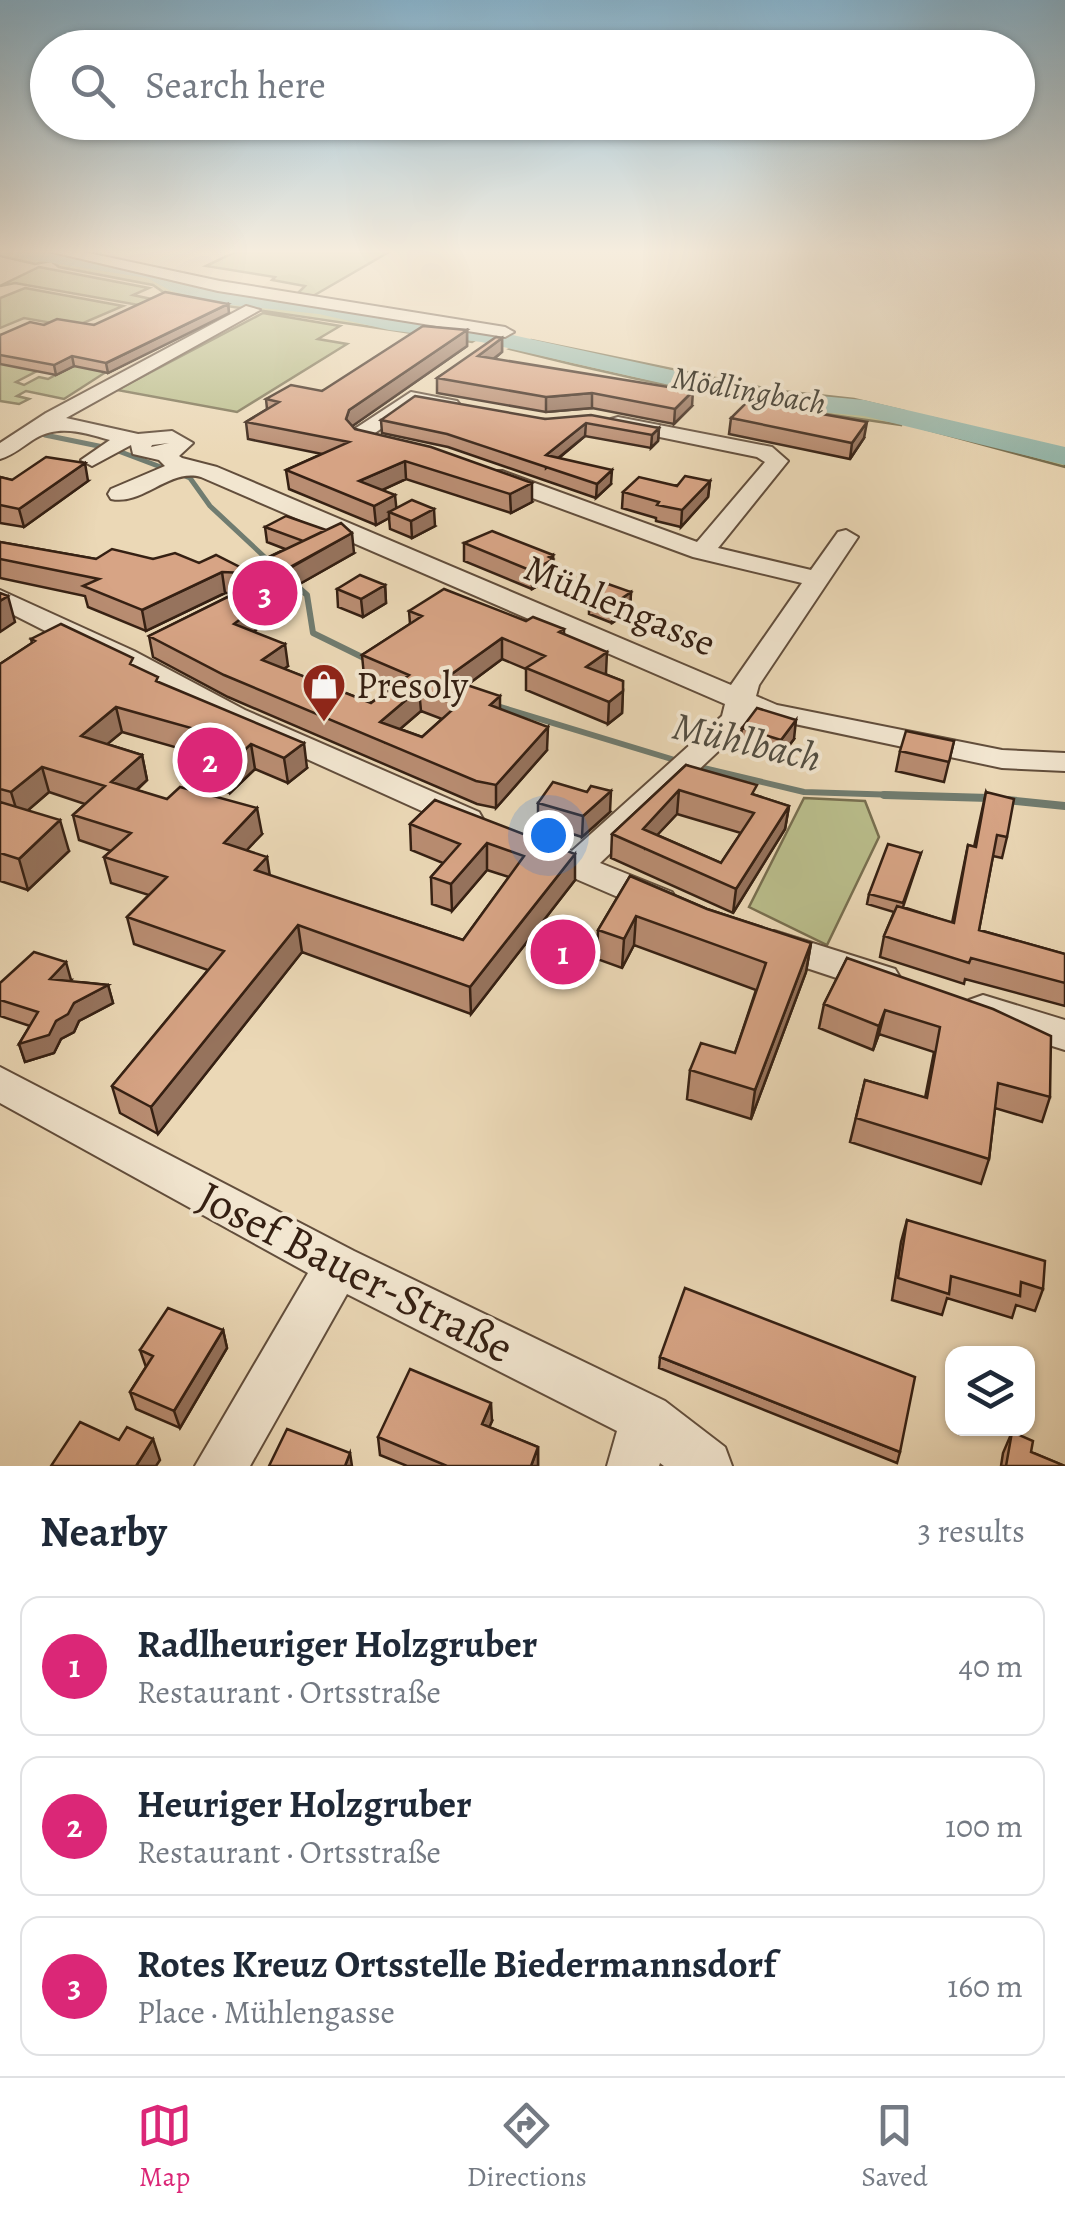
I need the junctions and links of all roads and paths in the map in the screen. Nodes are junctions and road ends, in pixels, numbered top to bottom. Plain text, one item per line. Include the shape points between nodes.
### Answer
1 (233, 320) edge
2 (398, 320) edge
3 (495, 339) edge
4 (441, 377) edge
5 (411, 398) junction
6 (469, 408) edge
7 (591, 418) edge
8 (36, 432) junction
9 (408, 449) edge
10 (133, 450) junction
11 (0, 453) edge
12 (477, 470) edge
13 (119, 494) dead end
14 (846, 537) dead end
15 (702, 552) junction
16 (819, 579) junction
17 (0, 598) edge
18 (156, 641) edge
19 (124, 656) junction
20 (740, 700) junction
21 (1065, 762) edge
22 (576, 866) junction
23 (700, 918) edge
24 (736, 931) edge
25 (913, 989) edge
26 (951, 1000) edge
27 (1065, 1036) edge
28 (0, 1083) edge
29 (338, 1266) junction
30 (640, 1442) edge
31 (221, 1466) edge
32 (706, 1466) edge

1 - 8 street
2 - 3 street
4 - 5 street
5 - 6 street
5 - 9 street via 360,437
7 - 15 street via 764,452 777,462
8 - 10 street, Mühlengasse via 61,429
8 - 11 street
10 - 13 street
10 - 20 street, Mühlengasse via 209,472
12 - 15 street
14 - 16 street
15 - 16 street
16 - 20 street
17 - 19 street
18 - 19 street
19 - 22 street via 234,716
20 - 21 street, Mühlengasse via 769,712 1002,759
20 - 22 street via 736,719
22 - 23 street
24 - 25 street
26 - 27 street
28 - 29 street, Josef Bauer-Straße
29 - 30 street, Josef Bauer-Straße
29 - 31 street
30 - 32 street, Josef Bauer-Straße

